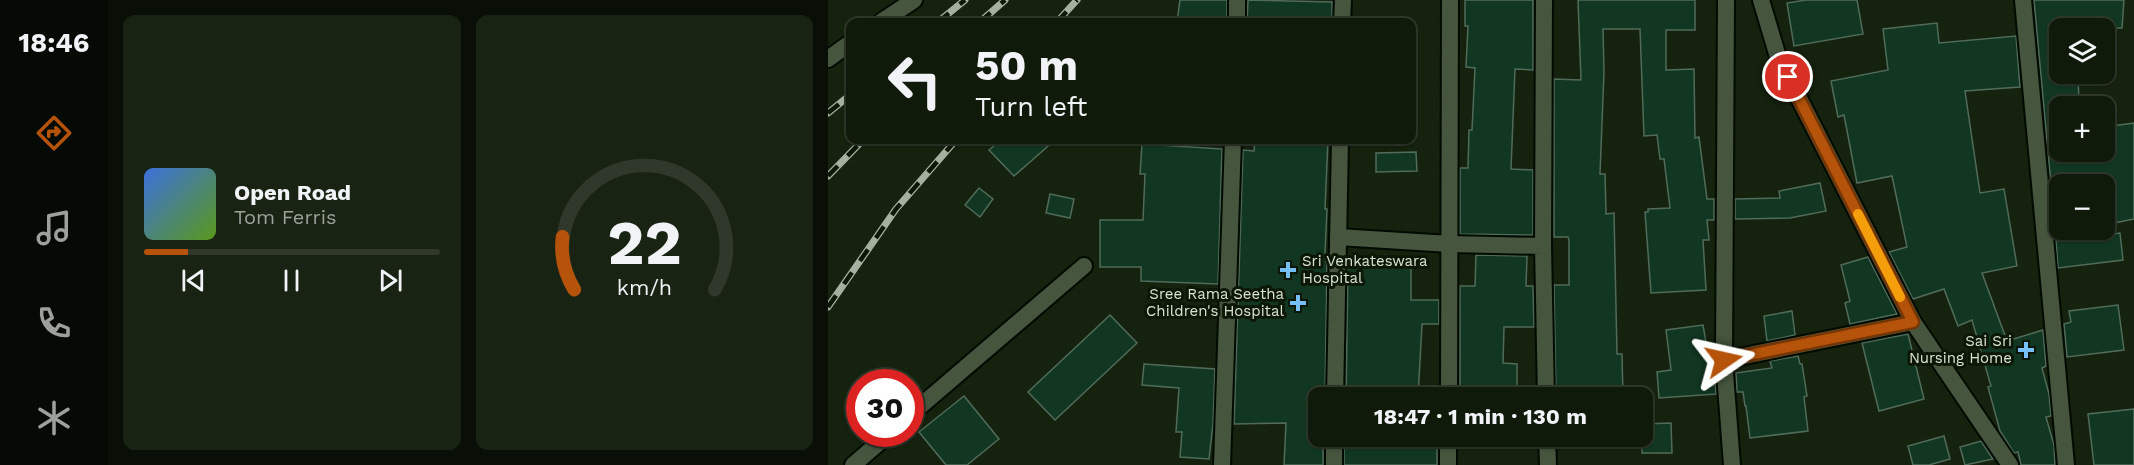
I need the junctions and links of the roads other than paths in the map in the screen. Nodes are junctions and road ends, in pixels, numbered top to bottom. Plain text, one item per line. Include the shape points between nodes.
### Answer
1 (914, 0) edge
2 (1237, 0) edge
3 (1342, 0) edge
4 (1450, 0) edge
5 (1544, 0) edge
6 (1726, 0) edge
7 (1761, 0) edge
8 (2023, 0) edge
9 (887, 18) edge
10 (1237, 18) edge
11 (1342, 18) edge
12 (846, 46) edge
13 (828, 59) edge
14 (1233, 144) edge
15 (1340, 144) edge
16 (1338, 237) junction
17 (1450, 244) junction
18 (1543, 246) junction
19 (1084, 266) dead end
20 (1913, 322) junction
21 (1724, 360) junction
22 (1335, 387) edge
23 (1449, 387) edge
24 (1546, 387) edge
25 (924, 403) edge
26 (874, 447) edge
27 (1334, 447) edge
28 (1448, 447) edge
29 (1547, 447) edge
30 (853, 465) edge
31 (1222, 465) edge
32 (1334, 465) edge
33 (1448, 465) edge
34 (1548, 465) edge
35 (1732, 465) edge
36 (2010, 465) edge
37 (2066, 465) edge

1 - 9 street
2 - 10 street
3 - 11 street
4 - 17 street
5 - 18 street
6 - 21 street
7 - 20 street via 1778,57
8 - 37 street
12 - 13 street
14 - 31 street
15 - 16 street
16 - 17 street
16 - 22 street
17 - 18 street
17 - 23 street
18 - 24 street
19 - 25 street
20 - 21 street
20 - 36 street
21 - 35 street
26 - 30 street
27 - 32 street
28 - 33 street
29 - 34 street

